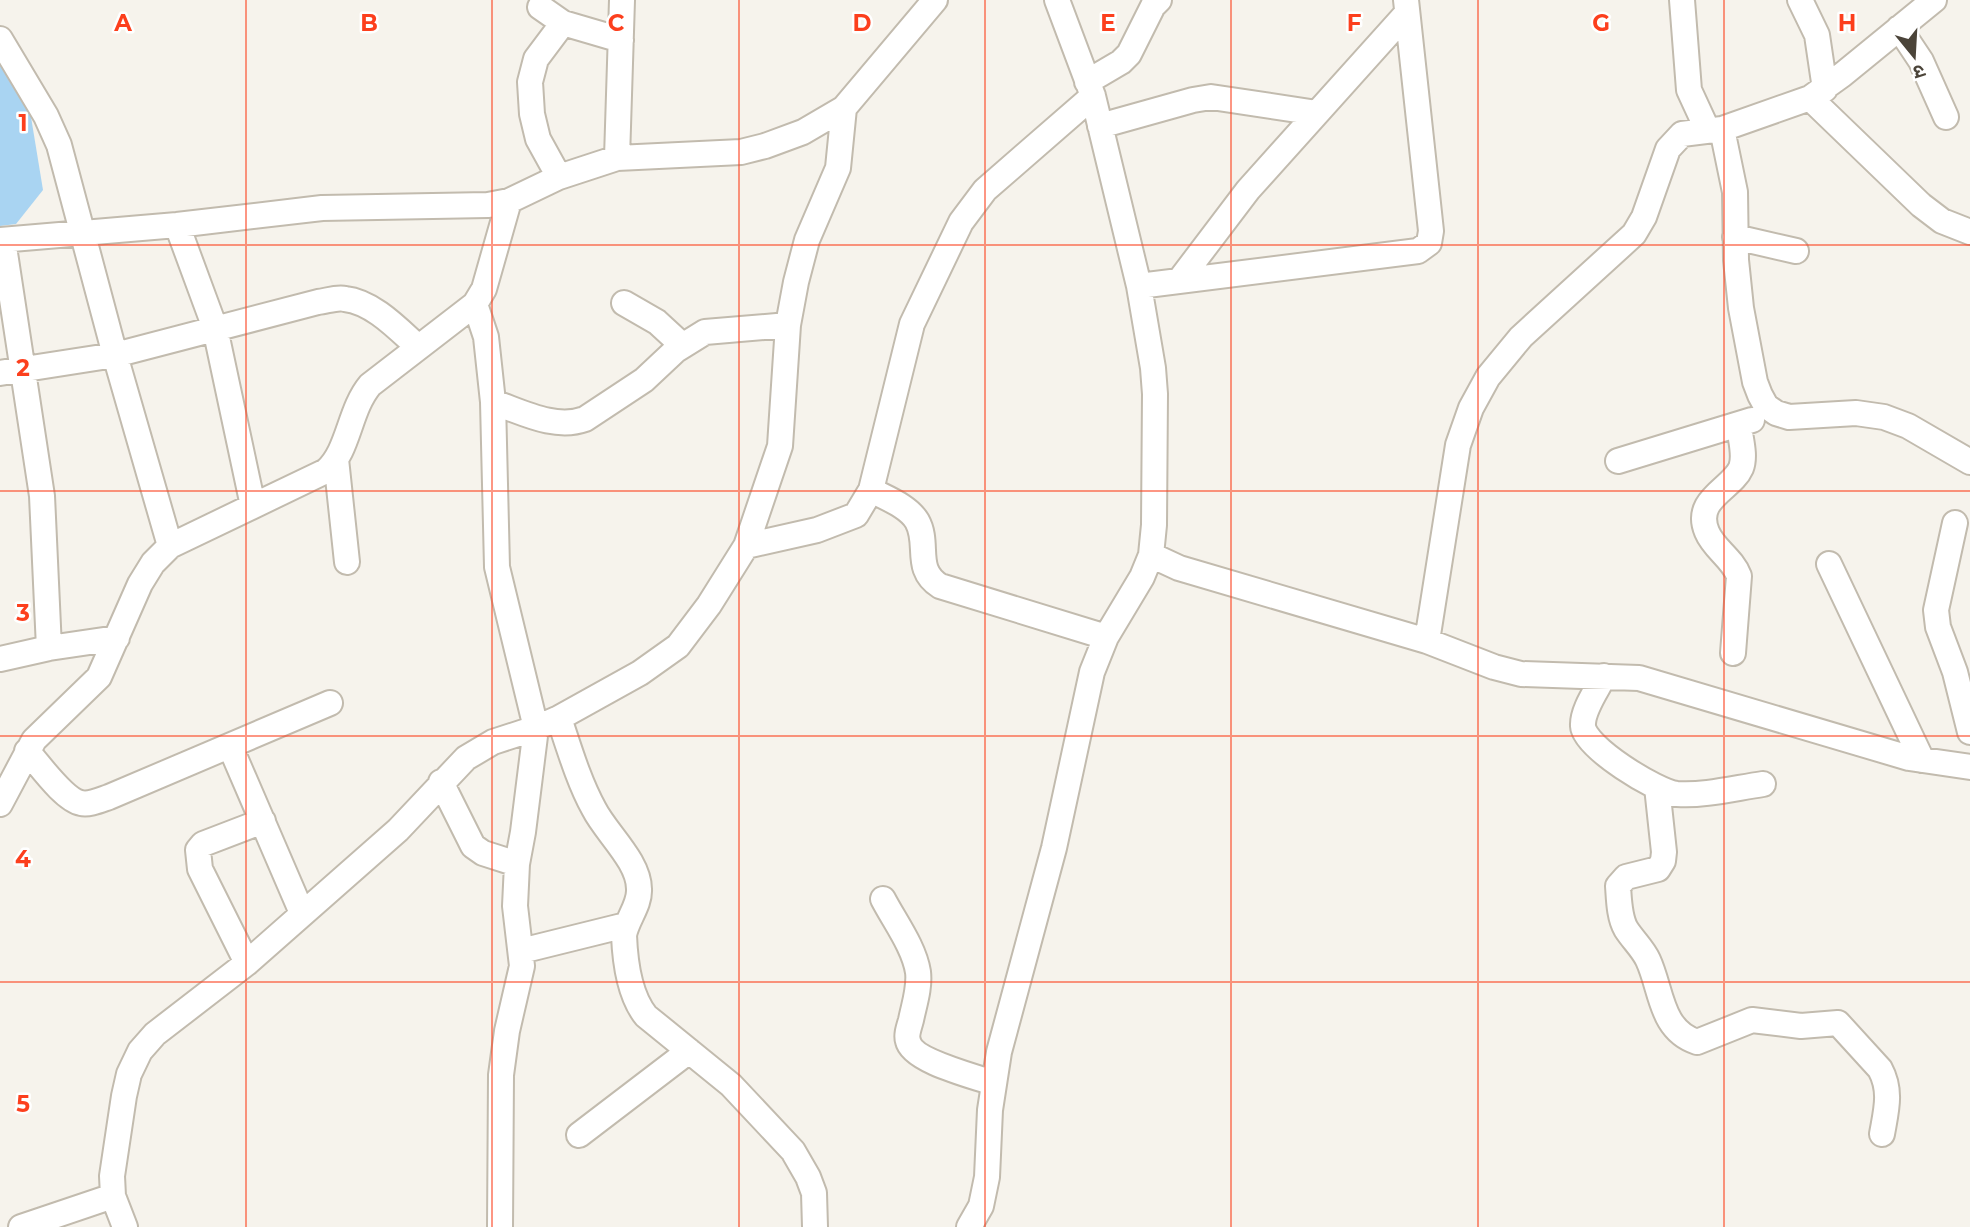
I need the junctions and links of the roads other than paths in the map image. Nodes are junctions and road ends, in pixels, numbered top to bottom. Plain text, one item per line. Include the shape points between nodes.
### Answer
1 (622, 0) edge
2 (934, 0) edge
3 (1057, 0) edge
4 (1159, 0) edge
5 (1682, 0) edge
6 (1800, 0) edge
7 (1934, 0) edge
8 (1407, 7) edge
9 (540, 8) dead end
10 (563, 23) junction
11 (1899, 28) junction
12 (0, 39) edge
13 (621, 40) junction
14 (1090, 89) junction
15 (1817, 93) junction
16 (844, 108) junction
17 (1317, 113) junction
18 (1946, 117) dead end
19 (1100, 126) junction
20 (1715, 129) junction
21 (618, 158) junction
22 (559, 177) junction
23 (509, 201) junction
24 (177, 225) junction
25 (1970, 232) edge
26 (83, 235) junction
27 (1735, 237) junction
28 (1, 240) edge
29 (1797, 251) dead end
30 (1180, 281) junction
31 (1139, 286) junction
32 (624, 303) dead end
33 (475, 304) junction
34 (788, 324) junction
35 (215, 328) junction
36 (682, 345) junction
37 (418, 347) junction
38 (115, 355) junction
39 (11, 372) edge
40 (493, 402) junction
41 (1776, 413) junction
42 (1739, 425) junction
43 (336, 459) junction
44 (1618, 461) dead end
45 (1970, 462) edge
46 (871, 490) junction
47 (253, 506) junction
48 (1955, 523) dead end
49 (746, 545) junction
50 (170, 546) junction
51 (1151, 555) junction
52 (347, 562) dead end
53 (1829, 564) dead end
54 (117, 638) junction
55 (1106, 638) junction
56 (1427, 641) junction
57 (49, 648) junction
58 (1733, 653) dead end
59 (0, 659) edge
60 (1604, 676) junction
61 (330, 703) dead end
62 (559, 718) junction
63 (536, 728) junction
64 (1970, 732) edge
65 (230, 746) junction
66 (27, 751) junction
67 (1922, 760) junction
68 (1970, 766) edge
69 (441, 782) junction
70 (1763, 784) dead end
71 (1657, 787) junction
72 (1, 801) edge
73 (263, 821) junction
74 (517, 864) junction
75 (883, 900) dead end
76 (302, 913) junction
77 (626, 925) junction
78 (521, 951) junction
79 (247, 963) junction
80 (689, 1051) junction
81 (993, 1083) junction
82 (1882, 1134) dead end
83 (579, 1135) dead end
84 (113, 1196) junction
85 (21, 1227) edge
86 (125, 1227) edge
87 (500, 1227) edge
88 (815, 1227) edge
89 (969, 1227) edge

1 - 13 street
2 - 16 street
3 - 14 street
4 - 14 street via 1129,54
5 - 20 street via 1689,90
6 - 15 street via 1817,35
7 - 11 street
8 - 17 street
8 - 30 street via 1429,243 1418,251
9 - 10 street
10 - 13 street
10 - 22 street via 537,59 530,82 538,139
11 - 15 street
11 - 18 street via 1921,61
12 - 26 street via 59,145
13 - 21 street
14 - 19 street
14 - 46 street via 985,190 961,222 912,324
15 - 20 street
15 - 25 street via 1921,205 1942,221
16 - 21 street via 803,132 741,152
16 - 34 street via 838,168 807,240
17 - 19 street via 1211,97
17 - 30 street via 1248,190
19 - 31 street
20 - 27 street via 1734,183
20 - 56 street via 1682,134 1674,141 1634,234 1521,337 1480,390 1458,444
21 - 22 street
22 - 23 street
23 - 24 street via 322,208
23 - 33 street via 484,289
24 - 26 street
24 - 35 street
26 - 28 street
26 - 38 street
27 - 29 street
27 - 41 street via 1737,278 1755,382 1759,396
28 - 39 street
30 - 31 street
31 - 51 street via 1155,394
32 - 36 street via 663,326
33 - 37 street
33 - 40 street via 486,337
34 - 36 street via 718,329
34 - 49 street via 782,435
35 - 37 street via 344,298 383,317
35 - 38 street
35 - 47 street
36 - 40 street via 644,380 585,419 553,422
37 - 43 street via 360,396
38 - 39 street
38 - 50 street
39 - 57 street via 42,496
40 - 63 street via 497,567
41 - 42 street
41 - 45 street via 1884,417
42 - 44 street
42 - 58 street via 1741,467 1713,497 1705,517 1713,543 1735,565 1739,576
43 - 47 street via 314,478
43 - 52 street
46 - 49 street via 856,515 841,522
46 - 55 street via 918,522 924,566 929,579 940,586
47 - 50 street
48 - 64 street via 1936,610
49 - 62 street via 678,646
50 - 54 street via 140,583
51 - 55 street
51 - 56 street via 1200,574
53 - 67 street
54 - 57 street
54 - 66 street via 99,677
55 - 81 street via 1092,672 1055,848
56 - 60 street via 1521,674
57 - 59 street
60 - 67 street via 1639,678
60 - 71 street via 1585,715 1586,735 1600,751
61 - 65 street
62 - 63 street
62 - 77 street via 594,810 635,873 639,888
63 - 69 street via 479,748
63 - 74 street
65 - 66 street via 83,804 64,792
65 - 73 street
66 - 72 street
67 - 68 street
69 - 74 street via 473,846
69 - 76 street via 398,830
70 - 71 street via 1687,794
71 - 82 street via 1663,861 1658,869 1626,877 1618,886 1623,924 1649,962 1669,1020 1697,1042 1752,1020 1801,1026 1838,1023 1885,1077 1888,1104
73 - 76 street
73 - 79 street via 198,850 200,869
74 - 78 street via 515,906
75 - 81 street via 918,970 908,1034 914,1053
76 - 79 street
77 - 78 street
77 - 80 street via 625,943 638,1006
78 - 87 street via 501,1074
79 - 84 street via 155,1034 140,1051 124,1096
80 - 83 street
80 - 88 street via 731,1085 793,1151 814,1193
81 - 89 street via 987,1177 981,1206
84 - 85 street
84 - 86 street

